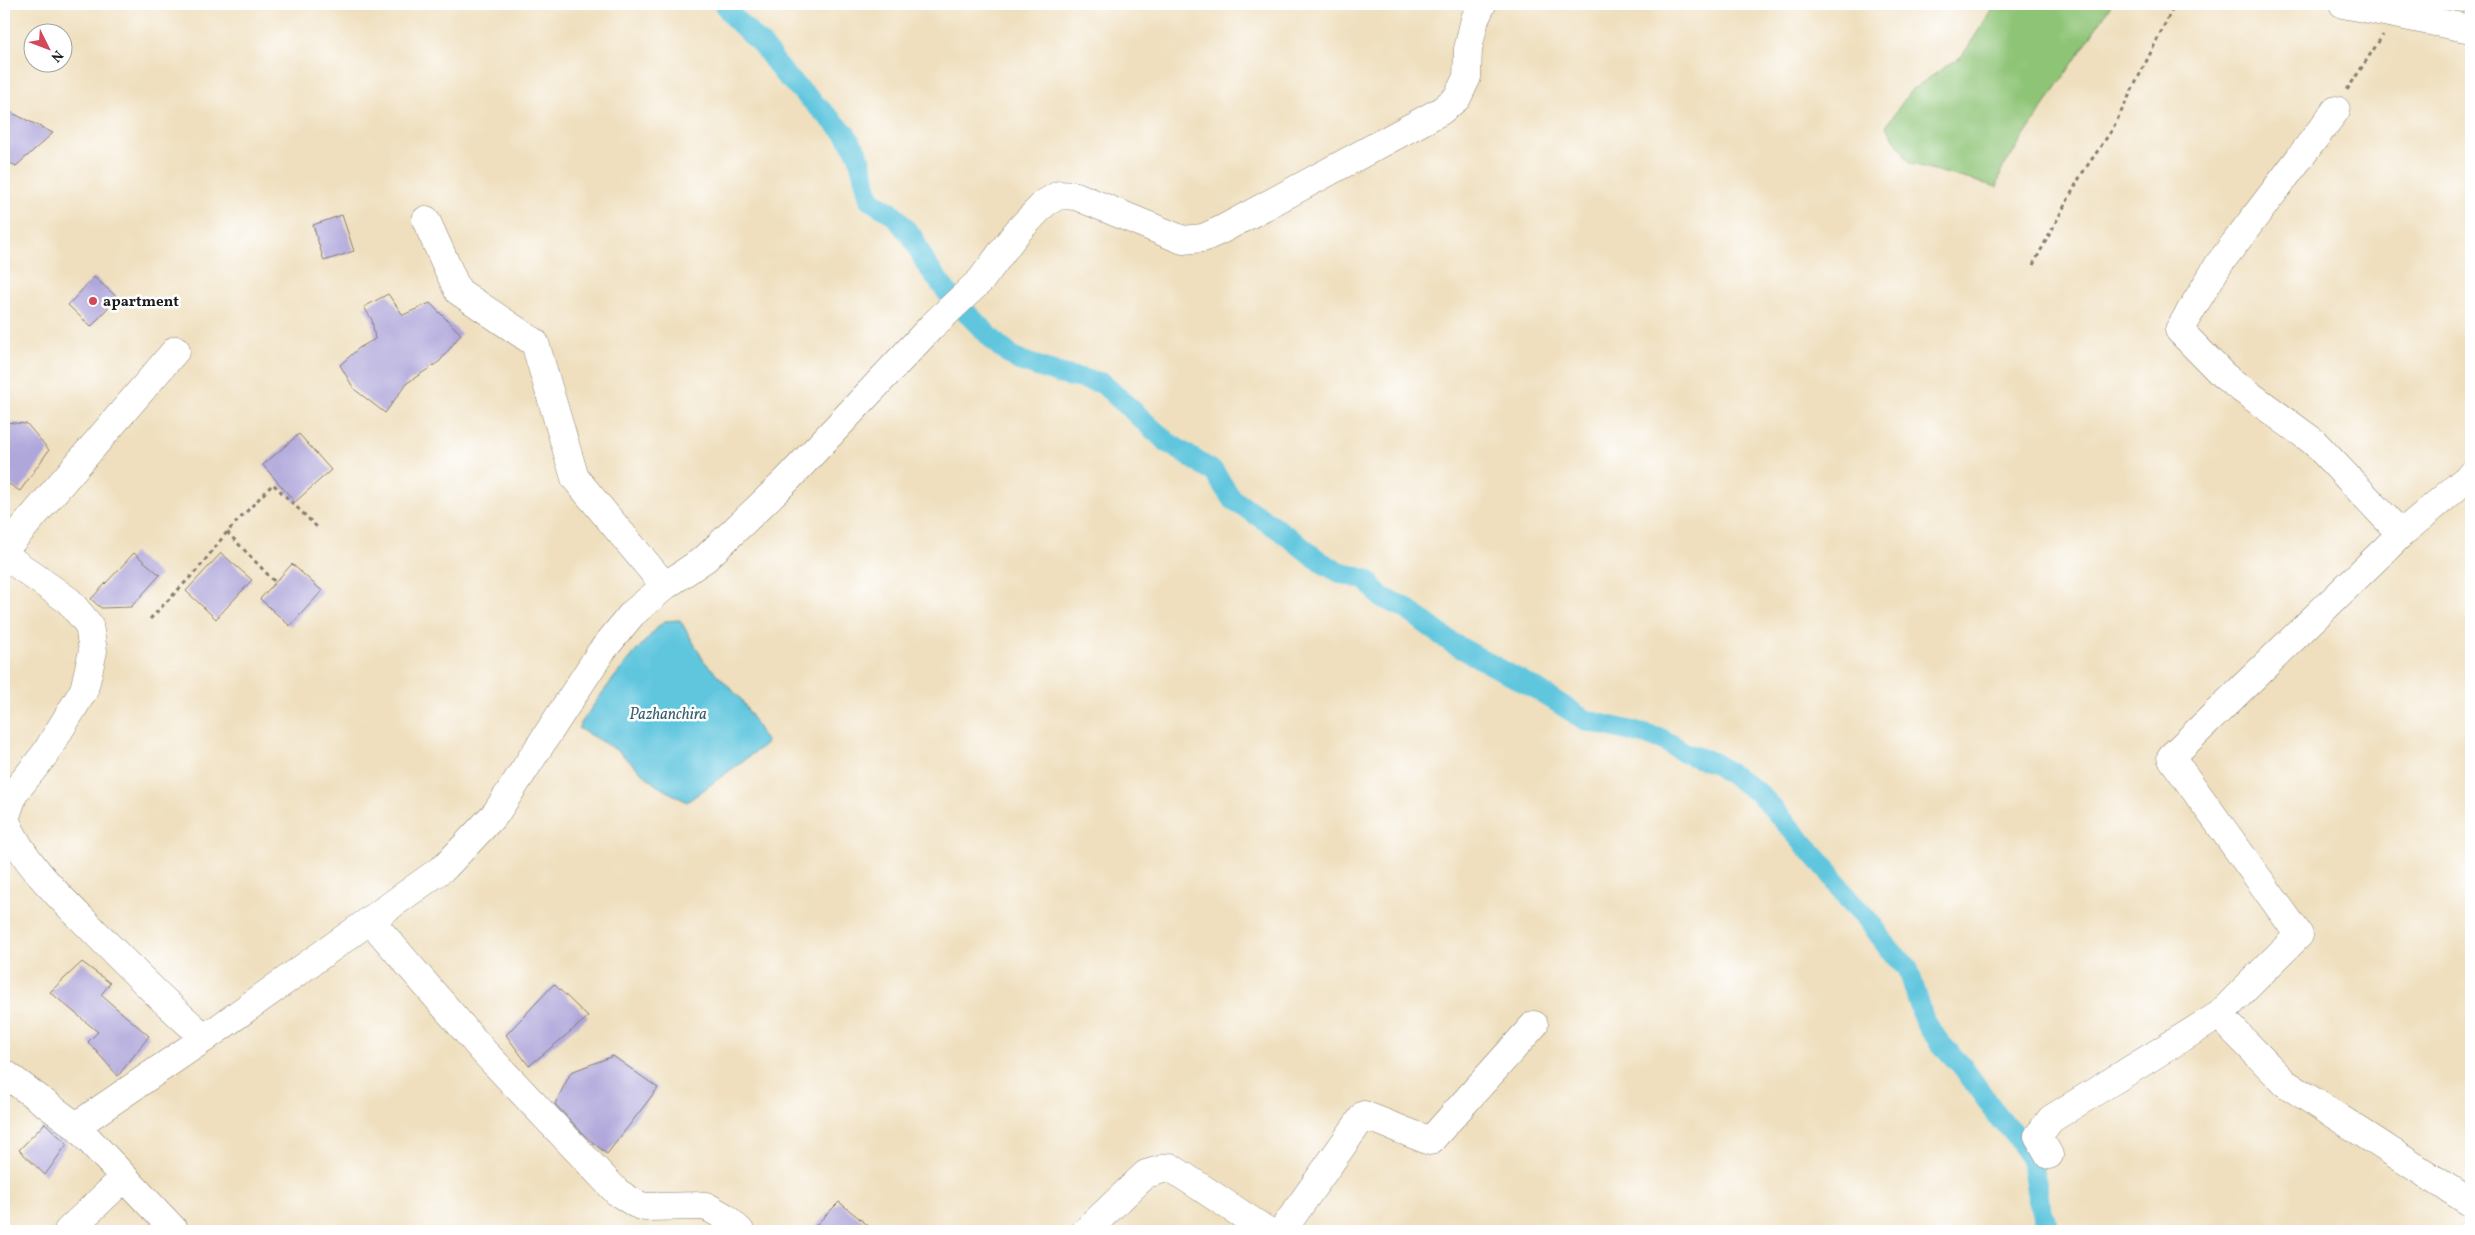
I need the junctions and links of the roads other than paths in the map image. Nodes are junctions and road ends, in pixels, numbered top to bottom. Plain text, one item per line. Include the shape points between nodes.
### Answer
1 (1482, 4) edge
2 (2342, 4) edge
3 (2471, 29) edge
4 (2336, 110) road end
5 (426, 220) dead end
6 (176, 350) dead end
7 (2471, 475) edge
8 (2401, 534) junction
9 (4, 550) edge
10 (4, 555) edge
11 (665, 586) junction
12 (370, 920) junction
13 (2219, 1015) junction
14 (1534, 1025) dead end
15 (205, 1038) junction
16 (4, 1073) edge
17 (76, 1126) junction
18 (2049, 1155) dead end
19 (124, 1178) junction
20 (2471, 1204) edge
21 (68, 1231) edge
22 (175, 1231) edge
23 (740, 1231) edge
24 (1086, 1231) edge
25 (1267, 1231) edge
26 (1282, 1231) edge

1 - 11 street via 1475,19 1466,78 1458,98 1442,111 1310,184 1204,238 1184,240 1076,196 1059,195 1045,203 1017,232 981,280 788,480 706,558
2 - 3 street
4 - 8 street via 2219,264 2179,330 2224,376 2314,442
5 - 11 street via 458,291 535,343 575,478
6 - 9 street
7 - 8 street
8 - 13 street via 2171,757 2299,935
10 - 15 street via 69,601 89,625 94,651 84,690 45,754 14,793 5,819 15,842 57,894 157,996
11 - 12 street via 632,614 601,652 496,812 446,866
12 - 15 street
12 - 23 street via 492,1060 617,1192 645,1206 706,1206 726,1217
13 - 18 street via 2051,1119 2038,1136
13 - 20 street via 2285,1083
14 - 26 street via 1430,1141 1364,1115
15 - 17 street
16 - 17 street
17 - 19 street
19 - 21 street
19 - 22 street
24 - 25 street via 1146,1174 1170,1167

